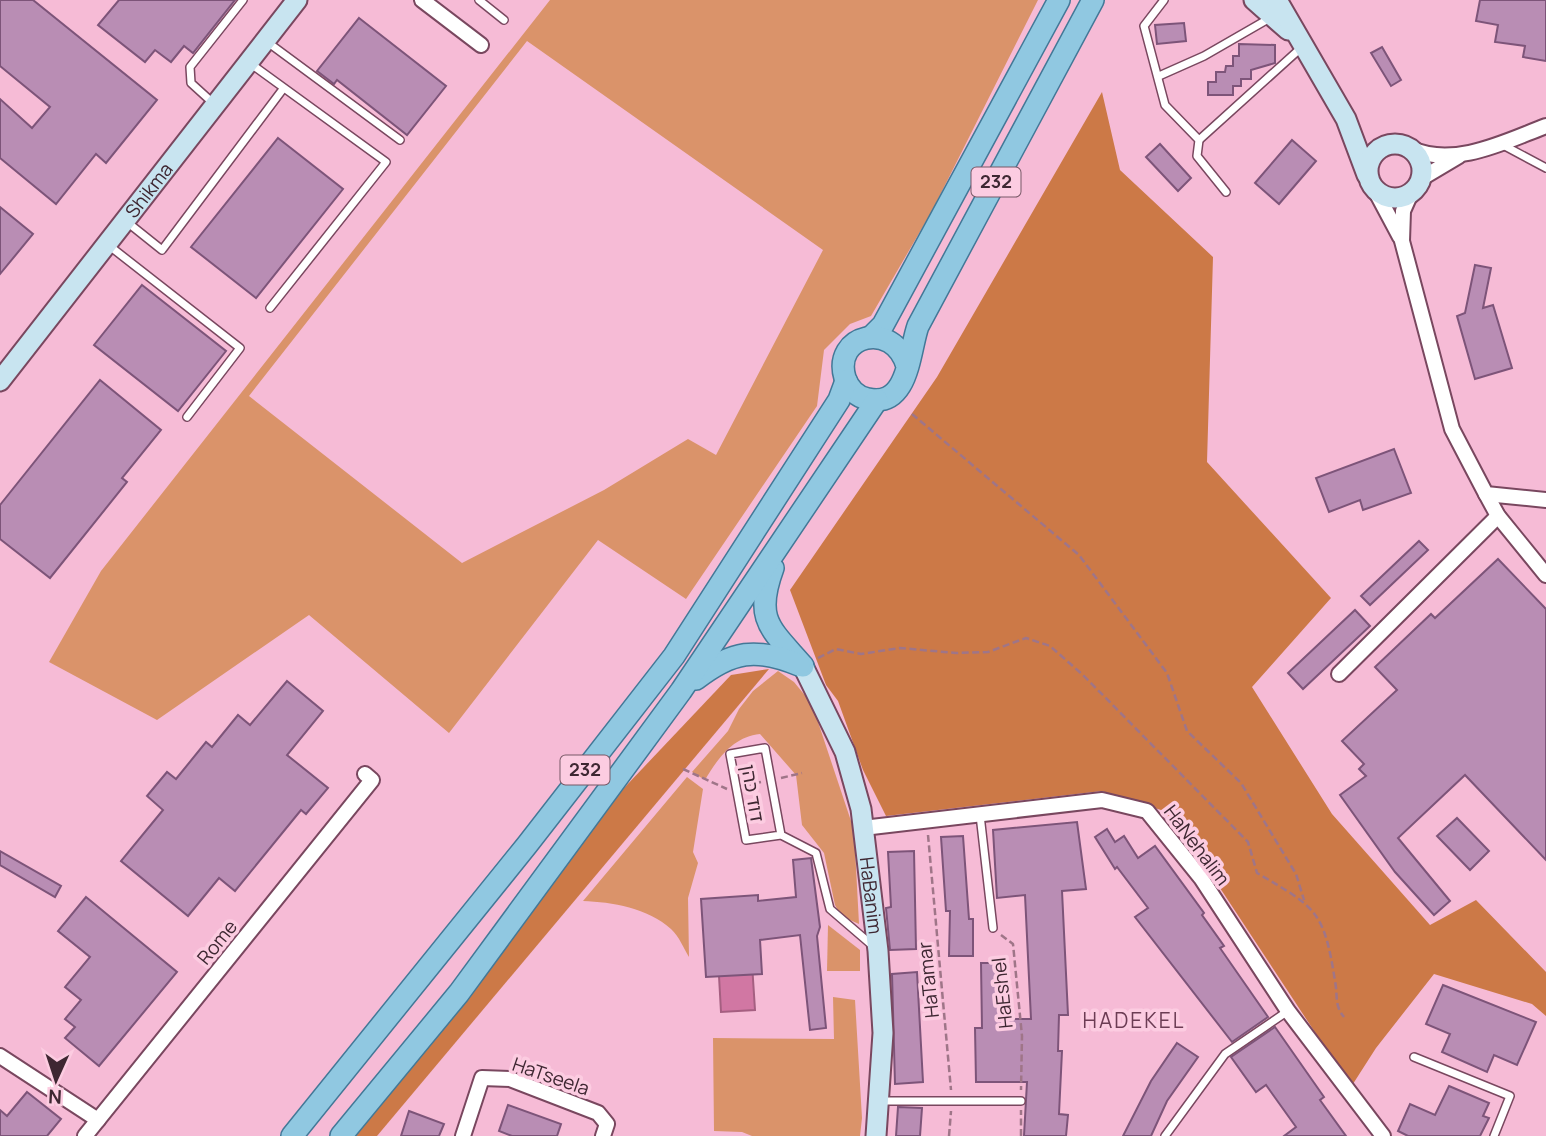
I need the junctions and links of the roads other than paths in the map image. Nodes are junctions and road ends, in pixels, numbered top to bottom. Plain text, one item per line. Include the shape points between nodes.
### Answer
1 (243, 0) edge
2 (297, 0) edge
3 (422, 0) edge
4 (479, 0) edge
5 (1059, 0) edge
6 (1093, 0) edge
7 (1164, 0) edge
8 (1254, 0) edge
9 (1277, 9) edge
10 (504, 20) dead end
11 (265, 40) junction
12 (481, 45) dead end
13 (1304, 45) junction
14 (248, 62) junction
15 (1159, 76) junction
16 (283, 89) junction
17 (214, 104) junction
18 (1346, 118) junction
19 (1546, 126) edge
20 (1199, 140) junction
21 (400, 141) dead end
22 (1390, 144) junction
23 (1499, 144) junction
24 (1412, 149) junction
25 (1464, 153) junction
26 (1546, 168) edge
27 (1372, 183) junction
28 (1416, 185) junction
29 (1226, 192) dead end
30 (123, 220) junction
31 (1402, 241) junction
32 (105, 243) junction
33 (270, 308) dead end
34 (872, 337) junction
35 (907, 366) junction
36 (0, 381) edge
37 (846, 381) junction
38 (877, 400) junction
39 (187, 417) dead end
40 (1486, 494) junction
41 (1546, 500) edge
42 (1498, 516) junction
43 (784, 538) junction
44 (1546, 575) edge
45 (803, 666) junction
46 (1339, 674) dead end
47 (681, 691) junction
48 (365, 774) dead end
49 (980, 815) junction
50 (863, 828) junction
51 (781, 835) junction
52 (993, 928) road end
53 (878, 951) junction
54 (1288, 1011) junction
55 (0, 1056) edge
56 (1414, 1056) dead end
57 (881, 1101) junction
58 (1021, 1101) road end
59 (98, 1120) junction
60 (85, 1136) edge
61 (292, 1136) edge
62 (341, 1136) edge
63 (463, 1136) edge
64 (603, 1136) edge
65 (876, 1136) edge
66 (1165, 1136) edge
67 (1383, 1136) edge
68 (1494, 1136) edge

1 - 17 lane via 190,67 191,83
2 - 11 street, Shikma
3 - 12 street
4 - 10 lane
5 - 34 main road, 232 via 890,313
6 - 35 main road, 232 via 918,326
7 - 15 lane via 1144,26
8 - 9 street
9 - 13 street
9 - 15 lane via 1204,56
11 - 14 street, Shikma
11 - 21 lane
13 - 18 street
13 - 20 lane
14 - 16 lane
14 - 17 street, Shikma
15 - 20 lane via 1164,105
16 - 30 lane via 162,250
16 - 33 lane via 386,162
17 - 30 street, Shikma
18 - 22 street via 1371,139
18 - 27 street
19 - 23 street
20 - 29 lane via 1197,156
22 - 24 street
22 - 27 street via 1371,157
23 - 25 street
23 - 26 lane
24 - 25 street via 1433,156
24 - 28 street via 1421,162
25 - 28 street
27 - 28 street via 1394,199
27 - 31 street
28 - 31 street via 1403,211
30 - 32 street, Shikma
31 - 40 street via 1452,429
32 - 36 street, Shikma
32 - 39 lane via 240,348
34 - 35 main road via 898,346
34 - 37 main road via 850,348 843,368
35 - 38 main road via 896,392
37 - 38 main road via 857,395
37 - 61 main road, 232 via 839,400 674,656
38 - 43 main road, 232
40 - 41 street
40 - 42 street
42 - 44 street
42 - 46 street
43 - 45 main road via 763,607 774,636
43 - 47 main road, 232
45 - 47 main road via 762,653 748,654 720,661
45 - 50 street, HaBanim via 845,752
47 - 62 main road, 232 via 458,993
48 - 59 street, Rome via 372,780
49 - 50 street, HaNehalim
49 - 52 lane
49 - 54 street, HaNehalim via 1102,800 1147,811 1201,878
50 - 53 street, HaBanim
51 - 51 lane, דוד כהן via 765,748 730,754 746,840
51 - 53 lane, דוד כהן via 816,853 830,909
53 - 57 street, HaBanim
54 - 66 lane via 1225,1054
54 - 67 street, HaNehalim
55 - 59 street
56 - 68 lane via 1510,1096
57 - 58 lane
57 - 65 street, HaBanim
59 - 60 street, Rome
63 - 64 street, HaTseela via 482,1079 510,1079 598,1113 607,1124

